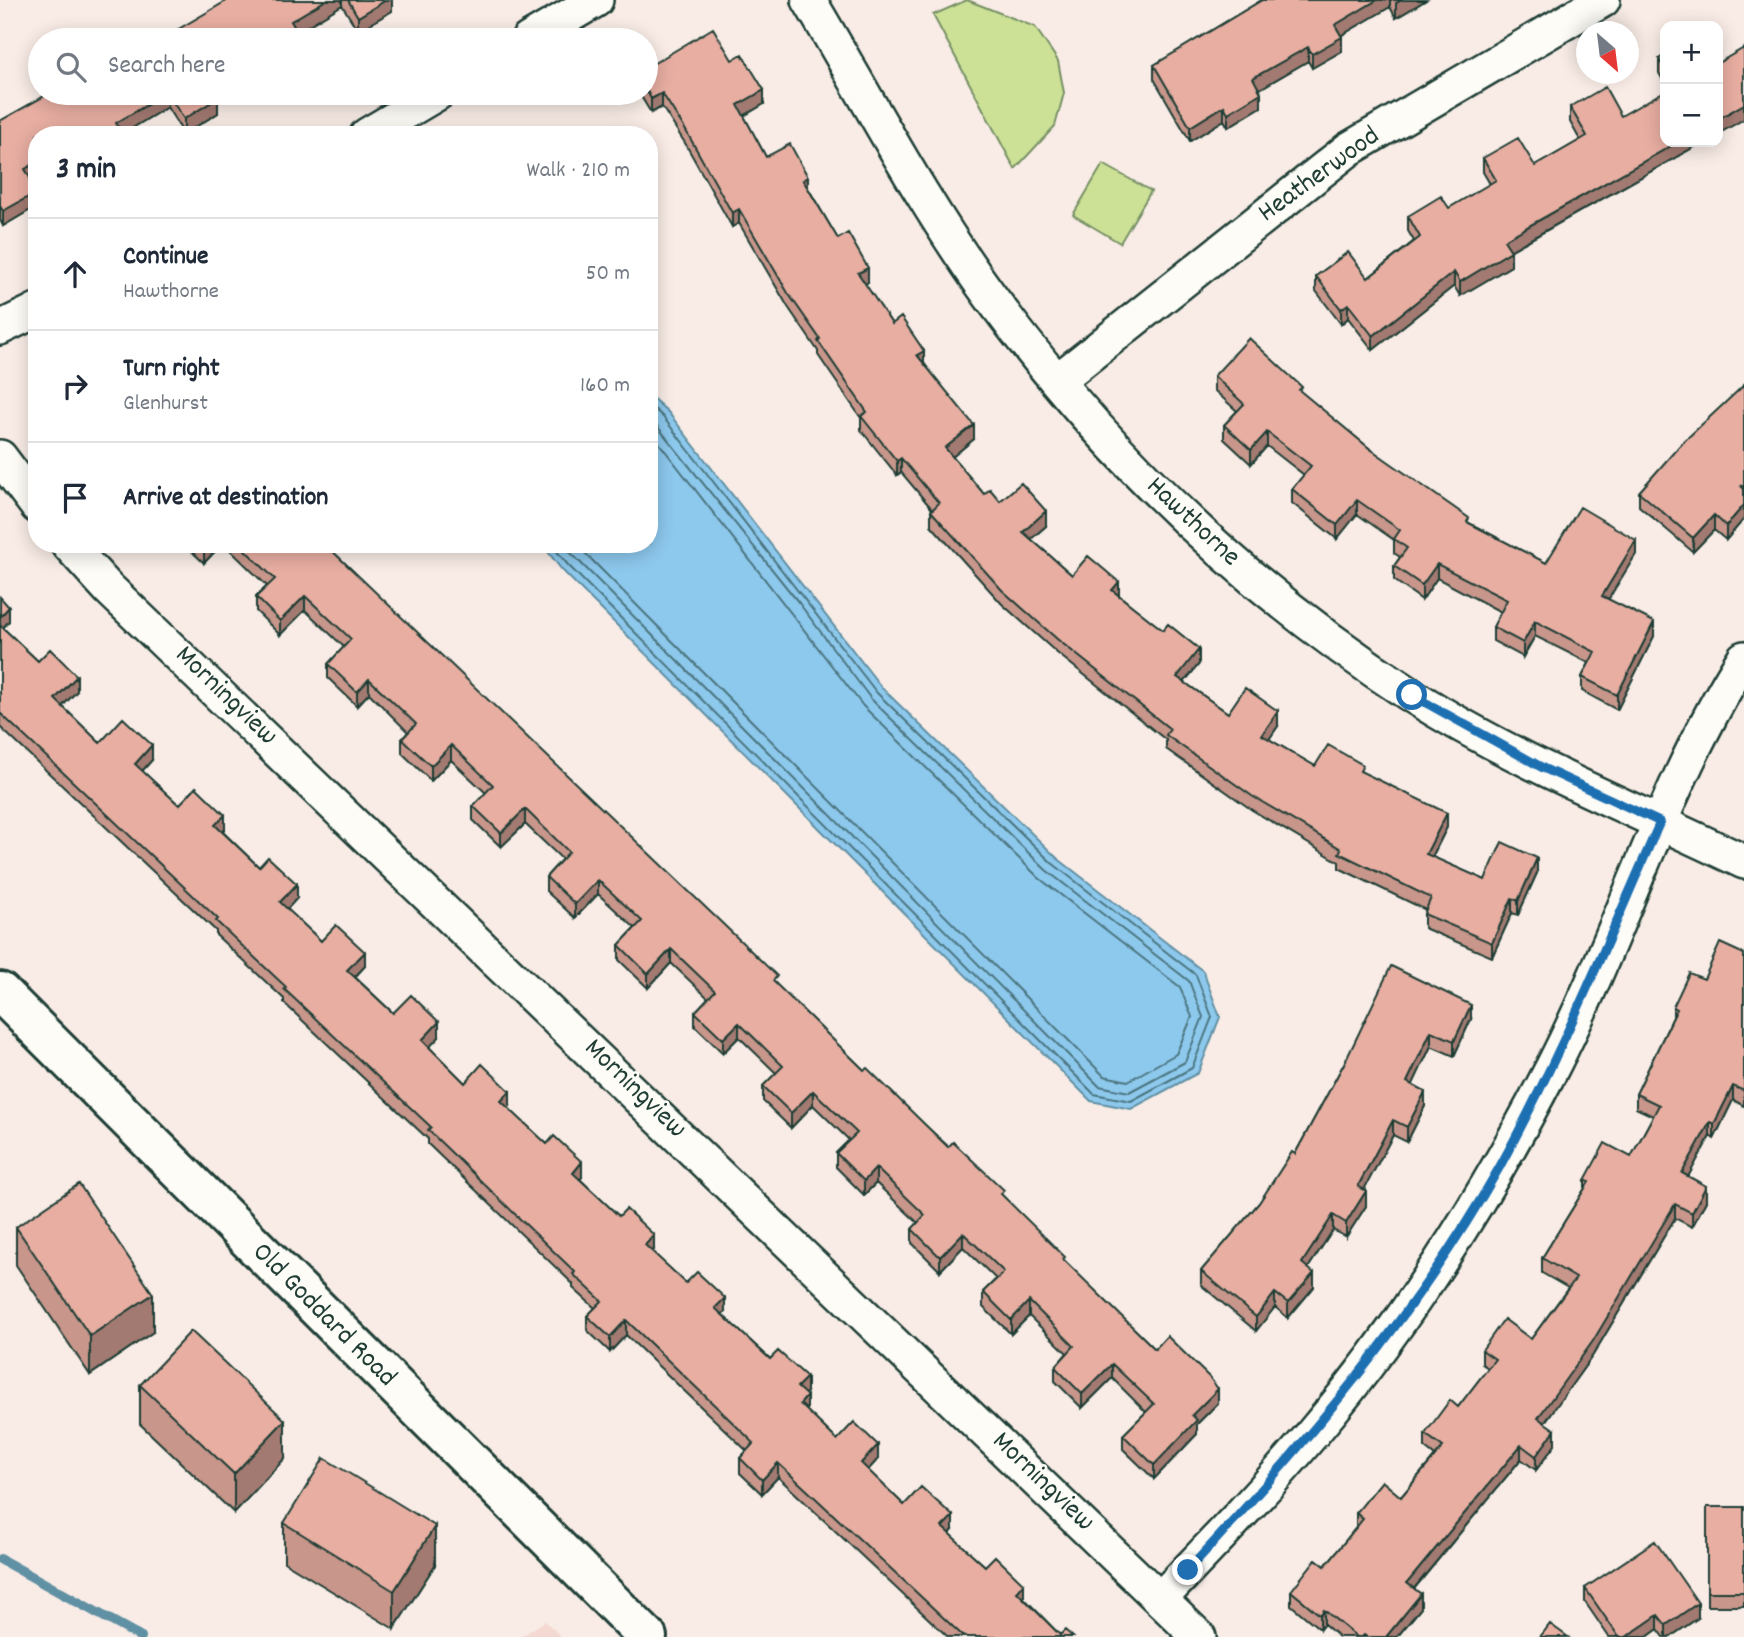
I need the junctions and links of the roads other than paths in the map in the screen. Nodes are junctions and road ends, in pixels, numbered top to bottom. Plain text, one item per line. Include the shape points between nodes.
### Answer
1 (596, 0) edge
2 (808, 0) edge
3 (1603, 0) edge
4 (548, 28) edge
5 (417, 105) edge
6 (381, 126) edge
7 (28, 314) edge
8 (0, 328) edge
9 (1057, 381) junction
10 (0, 457) edge
11 (28, 494) edge
12 (76, 553) edge
13 (1744, 658) edge
14 (1660, 822) junction
15 (1744, 862) edge
16 (0, 992) edge
17 (1161, 1598) junction
18 (647, 1637) edge
19 (1199, 1637) edge

1 - 4 street
2 - 9 street, Hawthorne via 946,230
3 - 9 street, Heatherwood via 1349,149
5 - 6 street
7 - 8 street
9 - 14 street, Hawthorne via 1122,457 1193,527 1328,639 1476,734
10 - 11 street
12 - 17 street, Morningview
13 - 14 street
14 - 15 street, Hawthorne
14 - 17 street via 1553,1066 1452,1243 1315,1431
16 - 18 street, Old Goddard Road
17 - 19 street, Morningview

